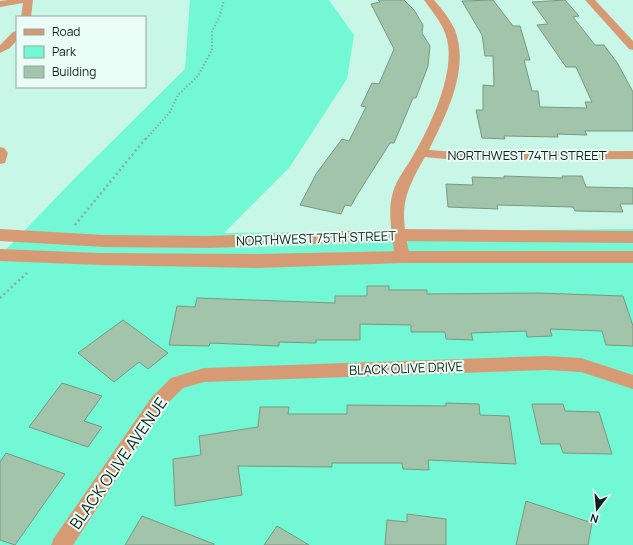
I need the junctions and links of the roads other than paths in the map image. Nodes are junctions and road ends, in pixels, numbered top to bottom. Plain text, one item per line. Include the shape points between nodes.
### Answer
1 (28, 0) edge
2 (429, 0) edge
3 (590, 0) edge
4 (0, 4) edge
5 (26, 16) edge
6 (16, 35) edge
7 (633, 47) edge
8 (3, 48) edge
9 (16, 49) edge
10 (0, 151) edge
11 (421, 153) junction
12 (633, 155) edge
13 (0, 160) edge
14 (0, 235) edge
15 (398, 235) junction
16 (633, 237) edge
17 (0, 255) edge
18 (403, 257) junction
19 (633, 257) edge
20 (633, 382) edge
21 (177, 383) joint
22 (61, 545) edge

1 - 4 street
1 - 5 street
2 - 11 street via 438,10 454,43 455,62 447,98
3 - 7 street
6 - 8 street
8 - 9 street
10 - 13 street
11 - 12 street, NORTHWEST 74TH STREET via 456,156
11 - 15 street via 406,176 398,200
14 - 15 street, NORTHWEST 75TH STREET via 209,242
15 - 16 street, NORTHWEST 75TH STREET
15 - 18 street
17 - 18 street, NORTHWEST 75TH STREET via 100,260 258,261
18 - 19 street, NORTHWEST 75TH STREET
20 - 21 street, BLACK OLIVE DRIVE via 581,365 546,363 204,375
21 - 22 street, BLACK OLIVE AVENUE via 157,403

